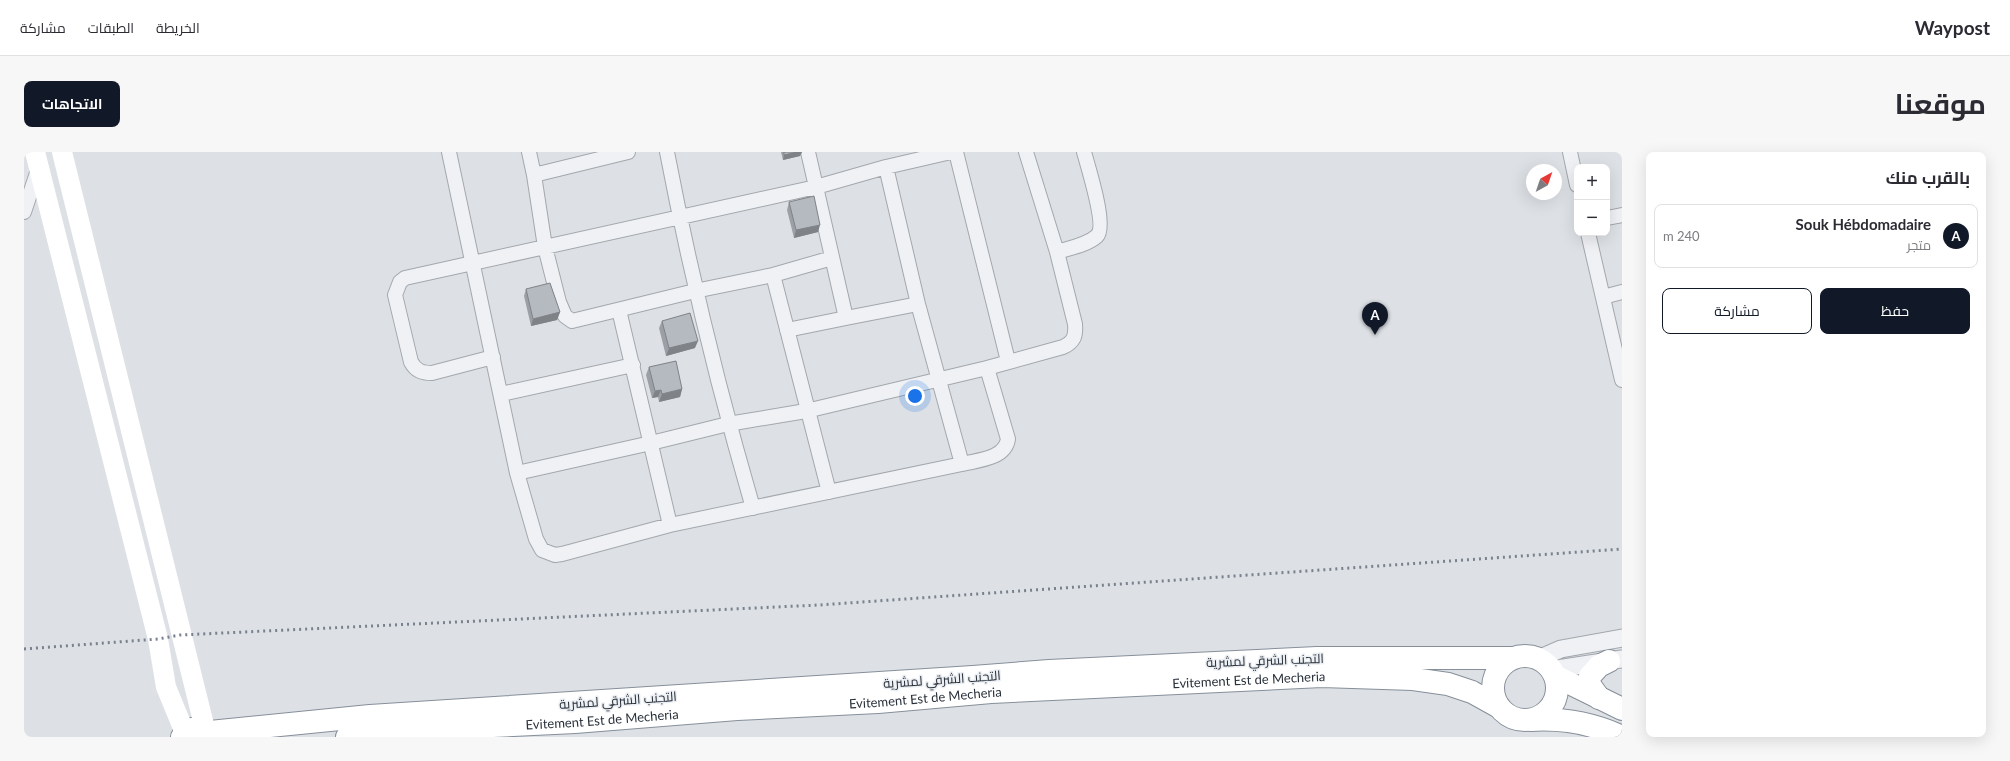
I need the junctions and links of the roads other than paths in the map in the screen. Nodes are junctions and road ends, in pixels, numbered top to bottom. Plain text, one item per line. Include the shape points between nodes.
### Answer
1 (62, 152) edge
2 (449, 152) edge
3 (529, 152) edge
4 (628, 152) edge
5 (667, 152) edge
6 (808, 152) edge
7 (951, 152) edge
8 (956, 152) edge
9 (1026, 152) edge
10 (1084, 152) edge
11 (1570, 152) edge
12 (914, 156) edge
13 (593, 157) edge
14 (37, 160) edge
15 (886, 167) junction
16 (1574, 171) edge
17 (534, 175) junction
18 (816, 188) junction
19 (24, 212) edge
20 (1622, 216) edge
21 (679, 217) junction
22 (1610, 218) edge
23 (1589, 236) edge
24 (545, 248) junction
25 (1057, 252) junction
26 (832, 258) junction
27 (473, 263) junction
28 (773, 275) junction
29 (695, 291) junction
30 (1622, 292) edge
31 (1603, 298) junction
32 (918, 304) junction
33 (619, 310) junction
34 (846, 318) junction
35 (787, 330) junction
36 (493, 357) junction
37 (1008, 361) junction
38 (633, 365) junction
39 (987, 368) junction
40 (1621, 372) edge
41 (938, 380) junction
42 (501, 394) junction
43 (806, 411) junction
44 (728, 424) junction
45 (651, 444) junction
46 (962, 464) junction
47 (517, 473) junction
48 (829, 492) junction
49 (753, 508) junction
50 (670, 525) junction
51 (1622, 638) edge
52 (1513, 658) junction
53 (1615, 660) edge
54 (1548, 668) junction
55 (1599, 698) junction
56 (1499, 707) junction
57 (1622, 709) edge
58 (1530, 720) junction
59 (199, 734) edge
60 (347, 737) edge
61 (1622, 737) edge

1 - 59 main road
2 - 27 street
3 - 17 street
4 - 13 street
5 - 21 street
6 - 18 street
7 - 12 street
8 - 37 street
9 - 25 street
10 - 25 street via 1101,229 1090,241
11 - 16 street
12 - 15 street
13 - 17 street
14 - 19 street
14 - 59 main road via 158,639 166,687
15 - 18 street
15 - 32 street
17 - 24 street
18 - 21 street
18 - 26 street
20 - 22 street
21 - 24 street
21 - 29 street
23 - 31 street
24 - 27 street
24 - 33 street via 562,312 568,319 576,320
25 - 37 street via 1075,324 1074,339 1063,348
26 - 28 street
26 - 34 street
27 - 36 street
27 - 36 street via 405,278 400,282 395,295 411,362 418,371 432,373
28 - 29 street
28 - 35 street
29 - 33 street
29 - 44 street
30 - 31 street
31 - 40 street
32 - 34 street
32 - 41 street
33 - 38 street
34 - 35 street
35 - 43 street
36 - 42 street
37 - 39 street
38 - 42 street
38 - 45 street
39 - 41 street
39 - 46 street via 1006,431 1007,446 995,455
41 - 43 street
41 - 46 street
42 - 47 street
43 - 44 street
43 - 48 street
44 - 45 street
44 - 49 street
45 - 47 street
45 - 50 street
46 - 48 street
47 - 50 street via 539,546 551,554 577,551
48 - 49 street
49 - 50 street
51 - 54 street via 1561,649
52 - 54 highway via 1526,656
52 - 56 highway via 1496,674 1493,685 1494,697
52 - 59 highway, التجنب الشرقي لمشرية via 1317,658 1049,671 370,716
53 - 54 street
53 - 55 highway via 1599,666 1590,676 1590,684
54 - 55 highway
54 - 58 highway via 1557,688 1556,699 1541,717
55 - 57 highway
56 - 58 highway via 1518,720
56 - 60 highway, Evitement Est de Mecheria via 1472,692 1448,684 1413,679 1322,676 991,692 575,722 369,732
58 - 61 highway via 1571,721

